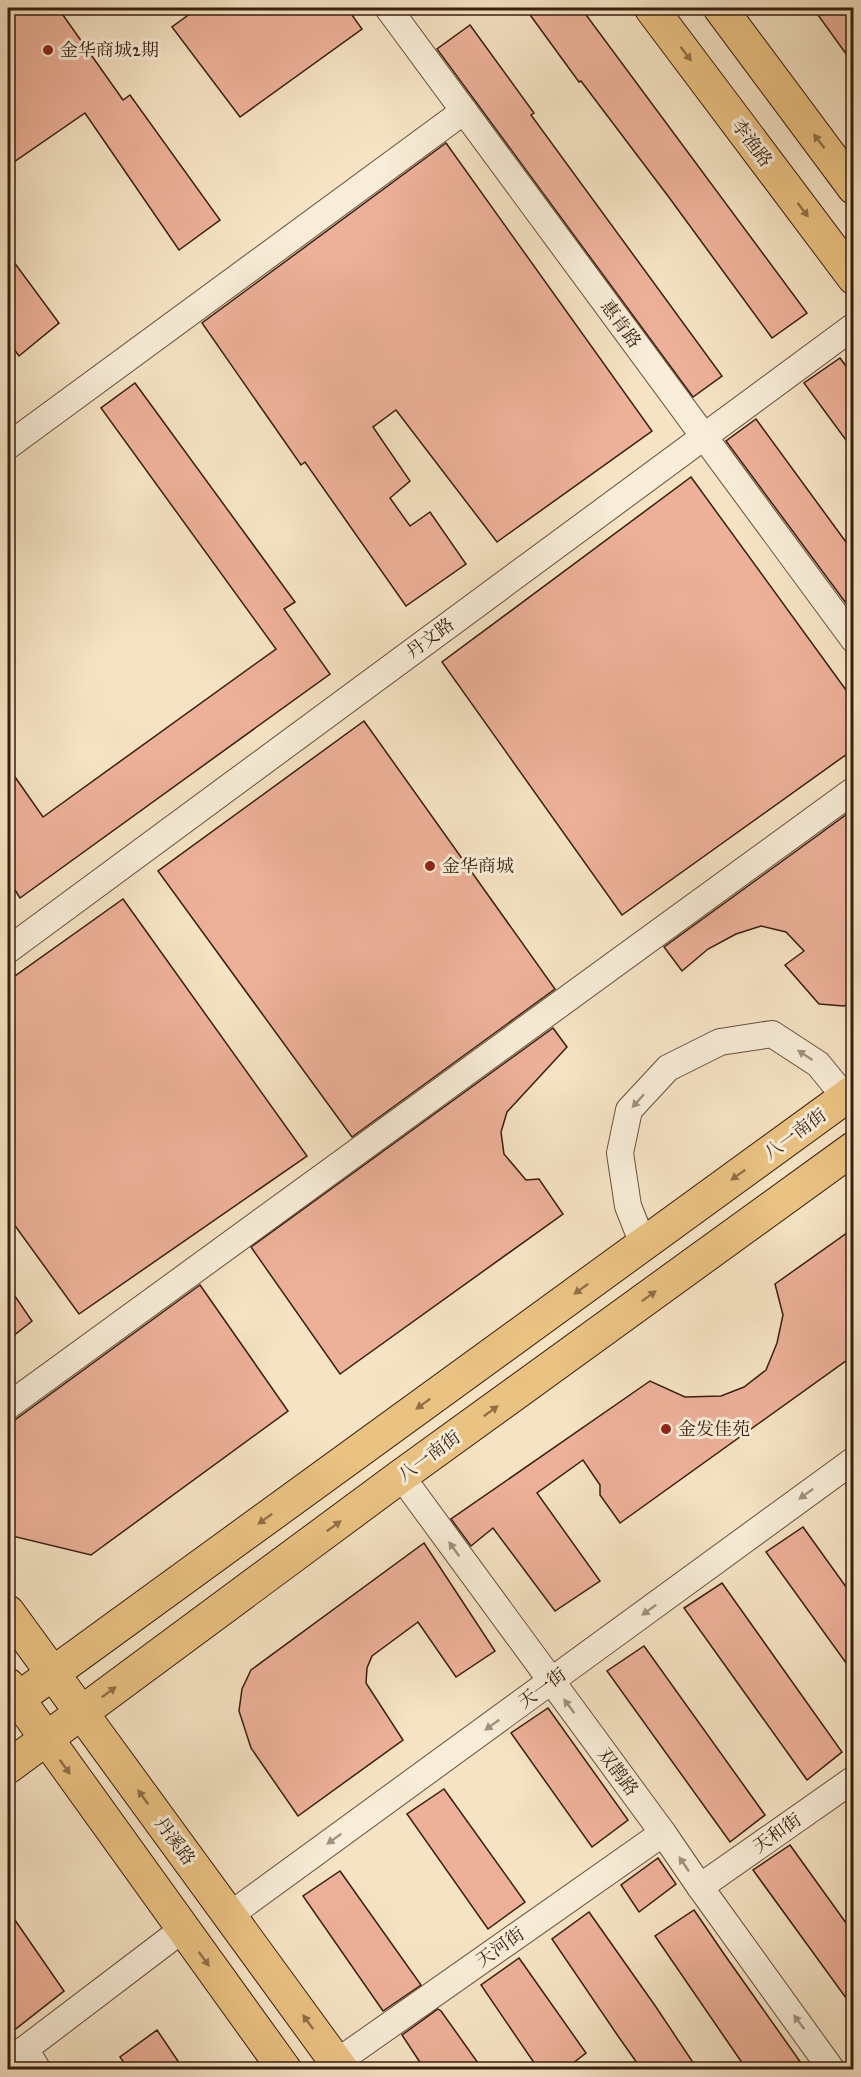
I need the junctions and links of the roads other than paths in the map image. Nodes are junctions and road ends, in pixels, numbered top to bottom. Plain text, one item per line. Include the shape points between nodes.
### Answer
1 (388, 8) edge
2 (651, 8) edge
3 (720, 8) edge
4 (464, 111) junction
5 (854, 188) edge
6 (854, 278) edge
7 (854, 326) edge
8 (704, 437) junction
9 (8, 446) edge
10 (854, 640) edge
11 (854, 790) edge
12 (8, 950) edge
13 (849, 1094) edge
14 (854, 1148) edge
15 (643, 1244) junction
16 (8, 1406) edge
17 (854, 1460) edge
18 (401, 1476) junction
19 (8, 1612) edge
20 (52, 1673) junction
21 (551, 1682) junction
22 (11, 1696) edge
23 (81, 1713) junction
24 (45, 1739) junction
25 (8, 1767) edge
26 (854, 1779) edge
27 (663, 1833) junction
28 (700, 1887) junction
29 (230, 1915) junction
30 (183, 1929) junction
31 (23, 2060) edge
32 (340, 2066) edge
33 (285, 2070) edge
34 (832, 2070) edge

1 - 4 street, 惠肯路
2 -> 6 main road, 李渔路
5 -> 3 main road
4 - 8 street, 惠肯路
4 - 9 street
7 - 8 street, 丹文路
8 - 10 street, 惠肯路
8 - 12 street, 丹文路
11 - 16 street
13 -> 15 main road, 八一南街
13 -> 15 street via 818,1064 772,1034 720,1042 668,1068 629,1110 620,1154 628,1206
18 -> 14 main road, 八一南街
15 -> 20 main road, 八一南街
17 -> 21 street, 天一街
21 -> 18 street, 双鹊路
23 -> 18 main road, 八一南街
19 - 20 main road, 丹溪路
20 - 22 main road, 八一南街
20 - 23 main road, 丹溪路
27 -> 21 street, 双鹊路
21 -> 29 street, 天一街
22 - 24 main road
23 - 24 main road, 八一南街
29 -> 23 main road, 丹溪路
24 - 25 main road, 八一南街
24 -> 30 main road
26 - 28 street, 天和街
28 -> 27 street, 双鹊路
27 - 32 street, 天河街
34 -> 28 street, 双鹊路
32 -> 29 main road, 丹溪路
30 - 31 street
30 -> 33 main road

